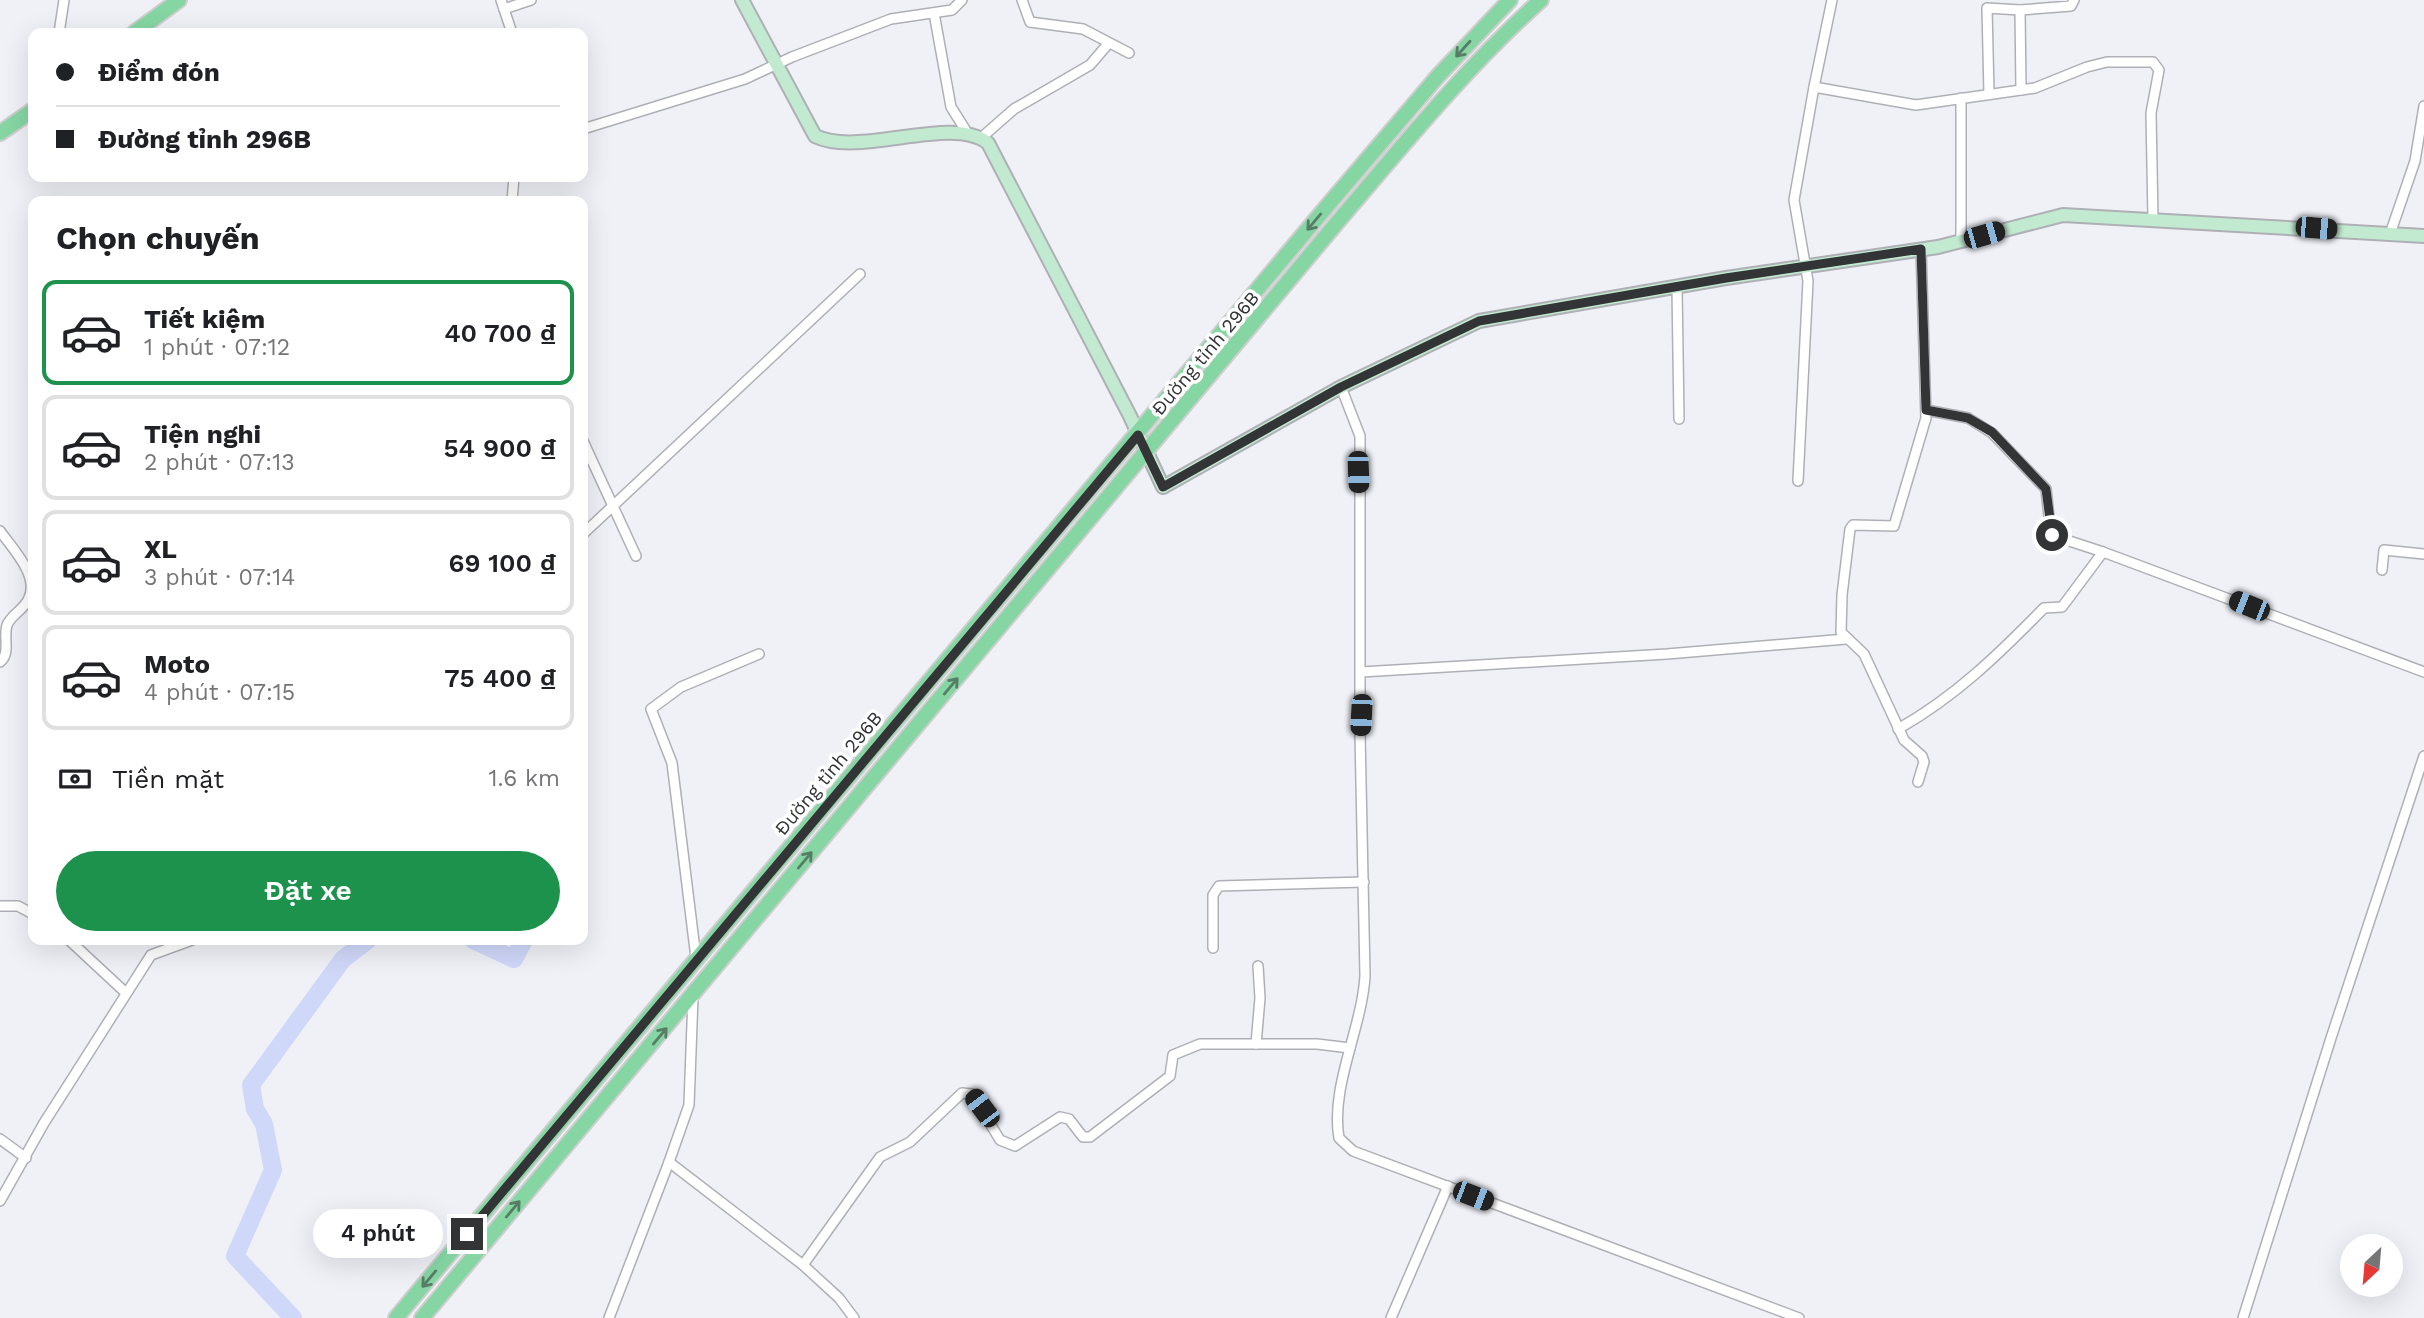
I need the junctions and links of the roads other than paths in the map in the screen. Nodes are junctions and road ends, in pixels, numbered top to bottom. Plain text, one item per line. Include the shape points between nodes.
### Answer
1 (64, 0) edge
2 (179, 0) edge
3 (531, 0) edge
4 (742, 0) edge
5 (962, 0) edge
6 (1022, 0) edge
7 (1510, 0) edge
8 (1541, 0) edge
9 (1832, 0) edge
10 (2074, 0) edge
11 (502, 4) edge
12 (2020, 10) junction
13 (934, 13) junction
14 (60, 28) edge
15 (141, 28) edge
16 (510, 28) edge
17 (1108, 44) junction
18 (1129, 53) dead end
19 (776, 66) junction
20 (1814, 86) junction
21 (2021, 90) junction
22 (1989, 94) junction
23 (1961, 98) junction
24 (2424, 106) edge
25 (28, 113) edge
26 (588, 128) edge
27 (0, 133) edge
28 (968, 134) junction
29 (981, 138) junction
30 (2154, 219) junction
31 (2390, 234) junction
32 (2424, 236) edge
33 (1961, 241) junction
34 (1921, 249) junction
35 (1807, 266) junction
36 (860, 274) dead end
37 (1677, 288) junction
38 (1341, 387) junction
39 (1926, 410) junction
40 (1679, 419) dead end
41 (1138, 435) junction
42 (588, 452) edge
43 (1147, 453) junction
44 (1798, 481) dead end
45 (612, 506) junction
46 (588, 529) edge
47 (0, 531) edge
48 (2103, 552) junction
49 (2424, 554) edge
50 (636, 556) dead end
51 (28, 567) edge
52 (2382, 570) dead end
53 (28, 600) edge
54 (1846, 639) junction
55 (760, 654) dead end
56 (0, 662) edge
57 (1361, 672) junction
58 (2424, 672) edge
59 (1898, 729) junction
60 (2424, 756) edge
61 (1918, 782) dead end
62 (1364, 882) junction
63 (0, 906) edge
64 (28, 911) edge
65 (74, 945) edge
66 (179, 945) edge
67 (1213, 948) dead end
68 (696, 958) junction
69 (1258, 967) dead end
70 (127, 993) junction
71 (693, 997) junction
72 (1256, 1044) junction
73 (1350, 1048) junction
74 (0, 1139) edge
75 (26, 1158) junction
76 (668, 1162) junction
77 (1448, 1186) junction
78 (0, 1201) edge
79 (803, 1265) junction
80 (396, 1318) edge
81 (422, 1318) edge
82 (609, 1318) edge
83 (854, 1318) edge
84 (1391, 1318) edge
85 (1799, 1318) edge
86 (2243, 1318) edge

1 - 14 street
2 - 15 main road
3 - 11 street
4 - 19 street
5 - 13 street via 952,10
6 - 17 street via 1030,22 1083,29
7 -> 41 main road, Đường tỉnh 296B via 1438,76
8 - 43 main road, Đường tỉnh 296B via 1462,76
9 - 20 street
10 - 12 street via 2071,6
11 - 16 street
12 - 21 street
12 - 22 street via 1987,8
13 - 19 street via 891,19
13 - 28 street via 951,107
17 - 18 street
17 - 29 street via 1090,65 1014,109
19 - 26 street via 685,100
19 - 28 street via 810,130 826,141
20 - 23 street via 1916,105
20 - 35 street via 1794,200
21 - 22 street
21 - 30 street via 2107,62 2140,61 2158,66 2151,113
22 - 23 street
23 - 33 street
24 - 31 street via 2415,161
25 - 27 main road
28 - 29 street
29 - 41 street via 1000,160
30 - 31 street
30 - 33 street via 2063,215
31 - 32 street
33 - 34 street
34 - 35 street
34 - 39 street
35 - 37 street
35 - 44 street
36 - 45 street
37 - 38 street via 1479,321
37 - 40 street
38 - 43 street via 1163,487
38 - 57 street via 1360,436
39 - 48 street via 1968,418 1992,432 2046,489 2052,535
39 - 54 street via 1894,526 1853,525 1850,529 1842,595 1841,632
41 - 43 street
41 - 68 main road, Đường tỉnh 296B
42 - 45 street
71 -> 43 main road, Đường tỉnh 296B
45 - 46 street
45 - 50 street
47 - 51 street
48 - 58 street
48 - 59 street via 2062,607 2044,608 1981,671
49 - 52 street via 2384,550
53 - 56 street via 6,627 6,654
54 - 57 street
54 - 59 street via 1864,654
55 - 68 street via 681,687 651,709 672,763
57 - 62 street
59 - 61 street via 1922,756
60 - 86 street
62 - 67 street via 1219,886 1213,895
62 - 73 street via 1364,996
63 - 64 street
65 - 70 street
66 - 70 street via 151,956
68 -> 80 main road, Đường tỉnh 296B
69 - 72 street
70 - 75 street
71 - 76 street via 689,1105
81 -> 71 main road, Đường tỉnh 296B
72 - 73 street
72 - 79 street via 1200,1044 1173,1055 1170,1076 1086,1138 1069,1119 1060,1117 1014,1146 1006,1145 972,1094 962,1093 910,1142 880,1157
73 - 77 street via 1339,1138 1353,1151
74 - 75 street
75 - 78 street
76 - 79 street
76 - 82 street
77 - 84 street
77 - 85 street
79 - 83 street

